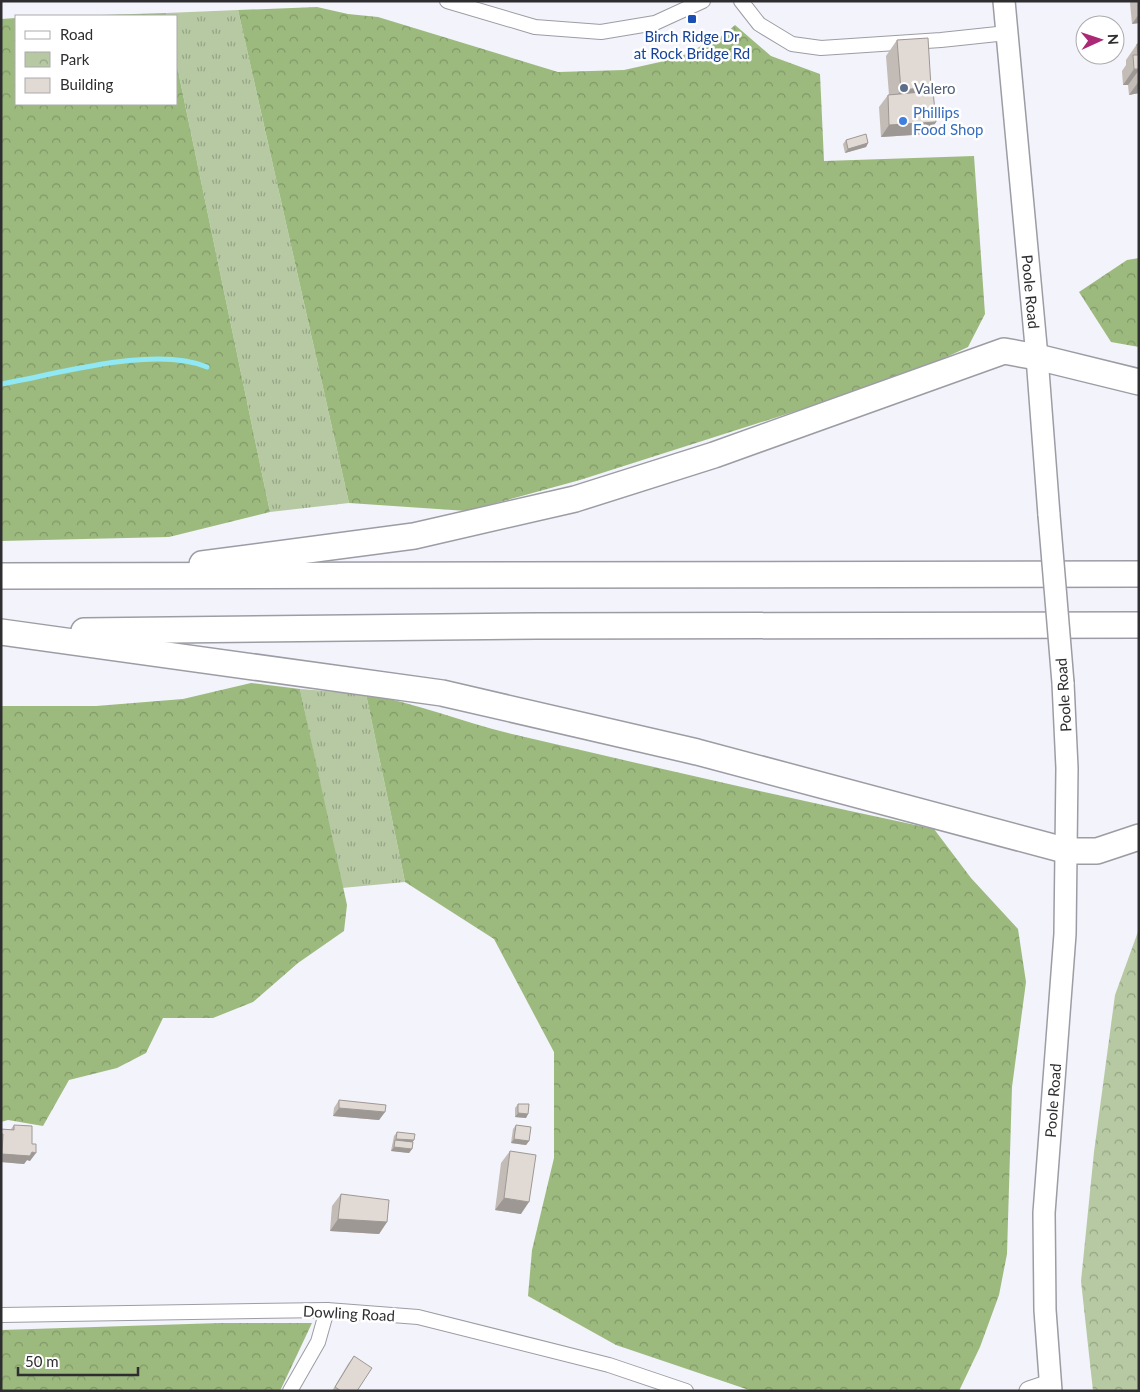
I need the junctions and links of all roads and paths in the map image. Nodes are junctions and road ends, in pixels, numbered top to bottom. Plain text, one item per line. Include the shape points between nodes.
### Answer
1 (447, 1) edge
2 (704, 1) edge
3 (741, 1) edge
4 (1004, 1) edge
5 (1007, 33) junction
6 (1037, 357) junction
7 (1139, 382) edge
8 (1139, 574) edge
9 (1, 576) edge
10 (113, 576) junction
11 (1139, 625) edge
12 (1, 632) edge
13 (1139, 837) edge
14 (1068, 850) junction
15 (327, 1310) junction
16 (1, 1315) edge
17 (1050, 1388) edge
18 (290, 1391) edge
19 (686, 1391) edge
20 (1029, 1391) edge

1 - 2 street via 535,27 601,32 655,23
3 - 5 street via 758,24 792,44 802,46 840,47
4 - 5 main road, Poole Road
5 - 6 main road, Poole Road
6 - 7 highway
6 - 10 highway via 1004,352 714,455 575,499 474,524 414,536
6 - 14 main road, Poole Road, bridge via 1063,683
8 - 10 highway
9 - 10 highway
11 - 12 highway via 537,626
12 - 14 highway via 442,693 697,752
13 - 14 highway via 1097,851
14 - 17 main road, Poole Road via 1065,934 1044,1213
15 - 16 street, Dowling Road
15 - 18 street via 318,1342
15 - 19 street, Dowling Road via 418,1317 609,1365
17 - 20 street

